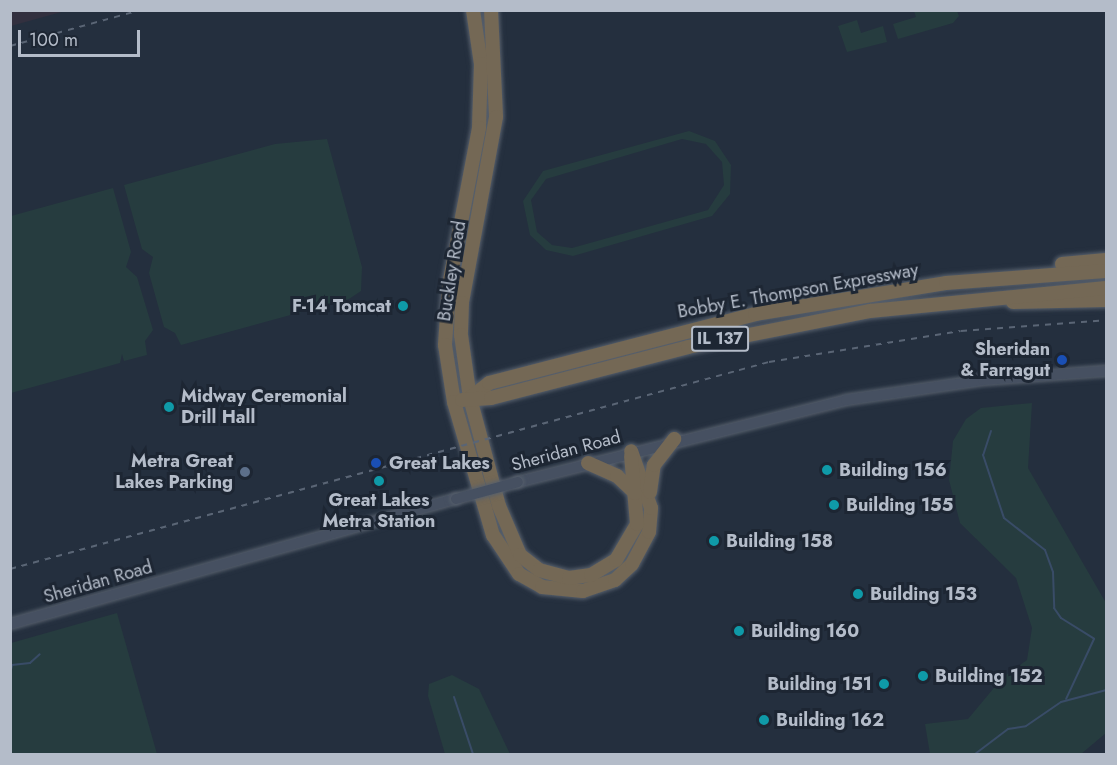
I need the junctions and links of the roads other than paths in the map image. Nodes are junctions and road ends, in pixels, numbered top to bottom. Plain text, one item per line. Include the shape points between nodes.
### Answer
1 (473, 10) edge
2 (491, 10) edge
3 (1107, 260) edge
4 (1107, 271) edge
5 (968, 281) junction
6 (1107, 288) edge
7 (981, 297) junction
8 (1107, 300) edge
9 (1107, 371) edge
10 (470, 398) junction
11 (454, 402) junction
12 (674, 439) junction
13 (631, 451) junction
14 (588, 463) junction
15 (643, 496) junction
16 (10, 624) edge

1 - 11 highway, Buckley Road via 481,64 480,119 444,330
2 - 10 highway, Buckley Road via 496,117 461,314
3 - 5 highway
4 - 5 highway, Bobby E. Thompson Expressway / IL 137
5 - 10 highway, Bobby E. Thompson Expressway / IL 137 via 841,298 666,334 489,383
6 - 7 highway, Bobby E. Thompson Expressway / IL 137
7 - 8 highway via 1012,302
7 - 10 highway, Bobby E. Thompson Expressway / IL 137 via 758,331 498,397
9 - 12 main road, Sheridan Road via 856,398
10 - 11 highway, Bobby E. Thompson Expressway / IL 137
10 - 15 highway, Buckley Road via 509,540 539,570 581,578 616,561 635,532
11 - 15 highway, Buckley Road via 493,535 506,560 531,582 570,592 615,580 645,543
12 - 13 main road, Sheridan Road
12 - 15 highway via 654,465
13 - 14 main road, Sheridan Road
13 - 15 highway, Buckley Road
14 - 15 highway via 617,476
14 - 16 main road, Sheridan Road, bridge

